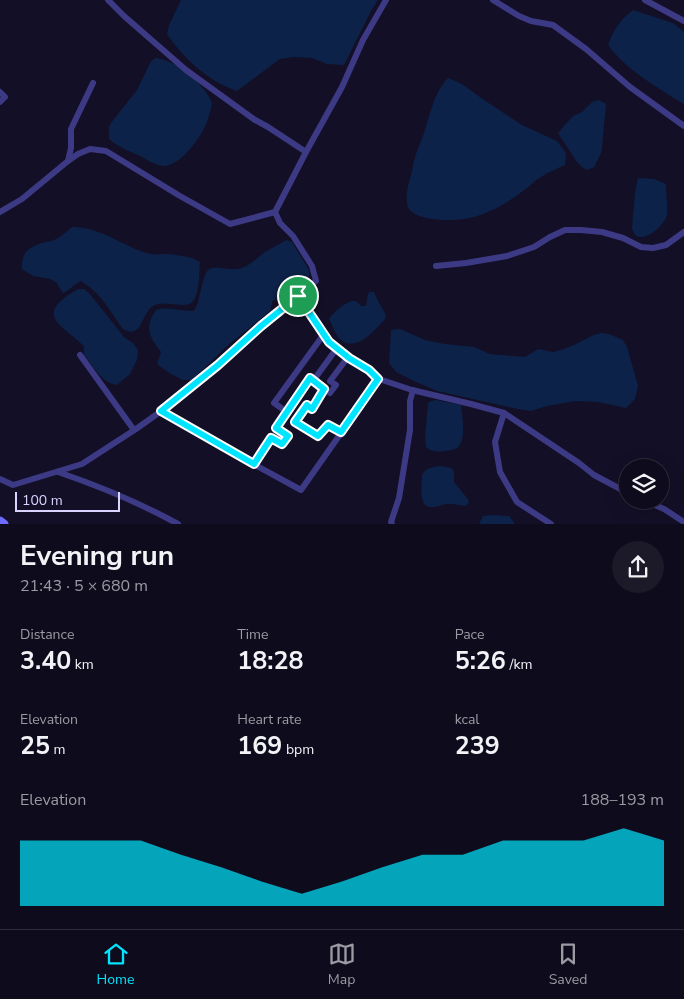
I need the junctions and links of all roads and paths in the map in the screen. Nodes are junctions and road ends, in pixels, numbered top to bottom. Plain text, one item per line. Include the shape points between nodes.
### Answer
1 (108, 0) edge
2 (386, 0) edge
3 (493, 0) edge
4 (645, 0) edge
5 (684, 21) edge
6 (93, 83) dead end
7 (0, 92) edge
8 (0, 102) edge
9 (684, 126) edge
10 (306, 152) junction
11 (68, 161) junction
12 (0, 212) edge
13 (275, 212) junction
14 (684, 232) edge
15 (436, 266) dead end
16 (298, 296) junction
17 (324, 334) junction
18 (337, 348) junction
19 (80, 355) dead end
20 (348, 357) junction
21 (378, 379) junction
22 (313, 380) junction
23 (324, 389) junction
24 (413, 390) junction
25 (161, 411) junction
26 (287, 412) junction
27 (504, 413) junction
28 (134, 430) junction
29 (341, 432) junction
30 (254, 464) junction
31 (57, 472) junction
32 (0, 479) edge
33 (619, 488) edge
34 (664, 509) edge
35 (0, 521) edge
36 (684, 522) edge
37 (4, 524) edge
38 (178, 524) edge
39 (392, 524) edge
40 (551, 524) edge

1 - 10 street via 186,70
2 - 10 street
3 - 9 street via 519,16 553,25
4 - 5 street
6 - 11 street via 71,129
7 - 8 street via 5,97
10 - 13 street
11 - 12 street via 22,199
11 - 13 street via 90,149 106,151 230,224
13 - 16 street via 312,266 316,281
14 - 15 street via 666,245 653,248 641,247 602,232 565,230 534,247 507,256
16 - 17 street
16 - 25 street
17 - 18 street
17 - 26 street via 274,404
18 - 20 street
18 - 22 street
19 - 28 street
20 - 21 street
20 - 23 street via 330,381 336,385 330,393
21 - 24 street
21 - 29 street
22 - 23 street
22 - 26 street via 310,378
23 - 29 street via 312,409 307,405 295,422 318,436 328,425
24 - 27 street
24 - 39 street via 410,430
25 - 28 street
25 - 30 street
26 - 30 street via 276,428 288,436 282,444 271,438
27 - 33 street via 580,462 594,475
27 - 40 street via 495,442 500,472 517,502
28 - 31 street via 82,464
29 - 30 street via 301,490
31 - 32 street via 13,485
31 - 38 street
34 - 36 street
35 - 37 street

